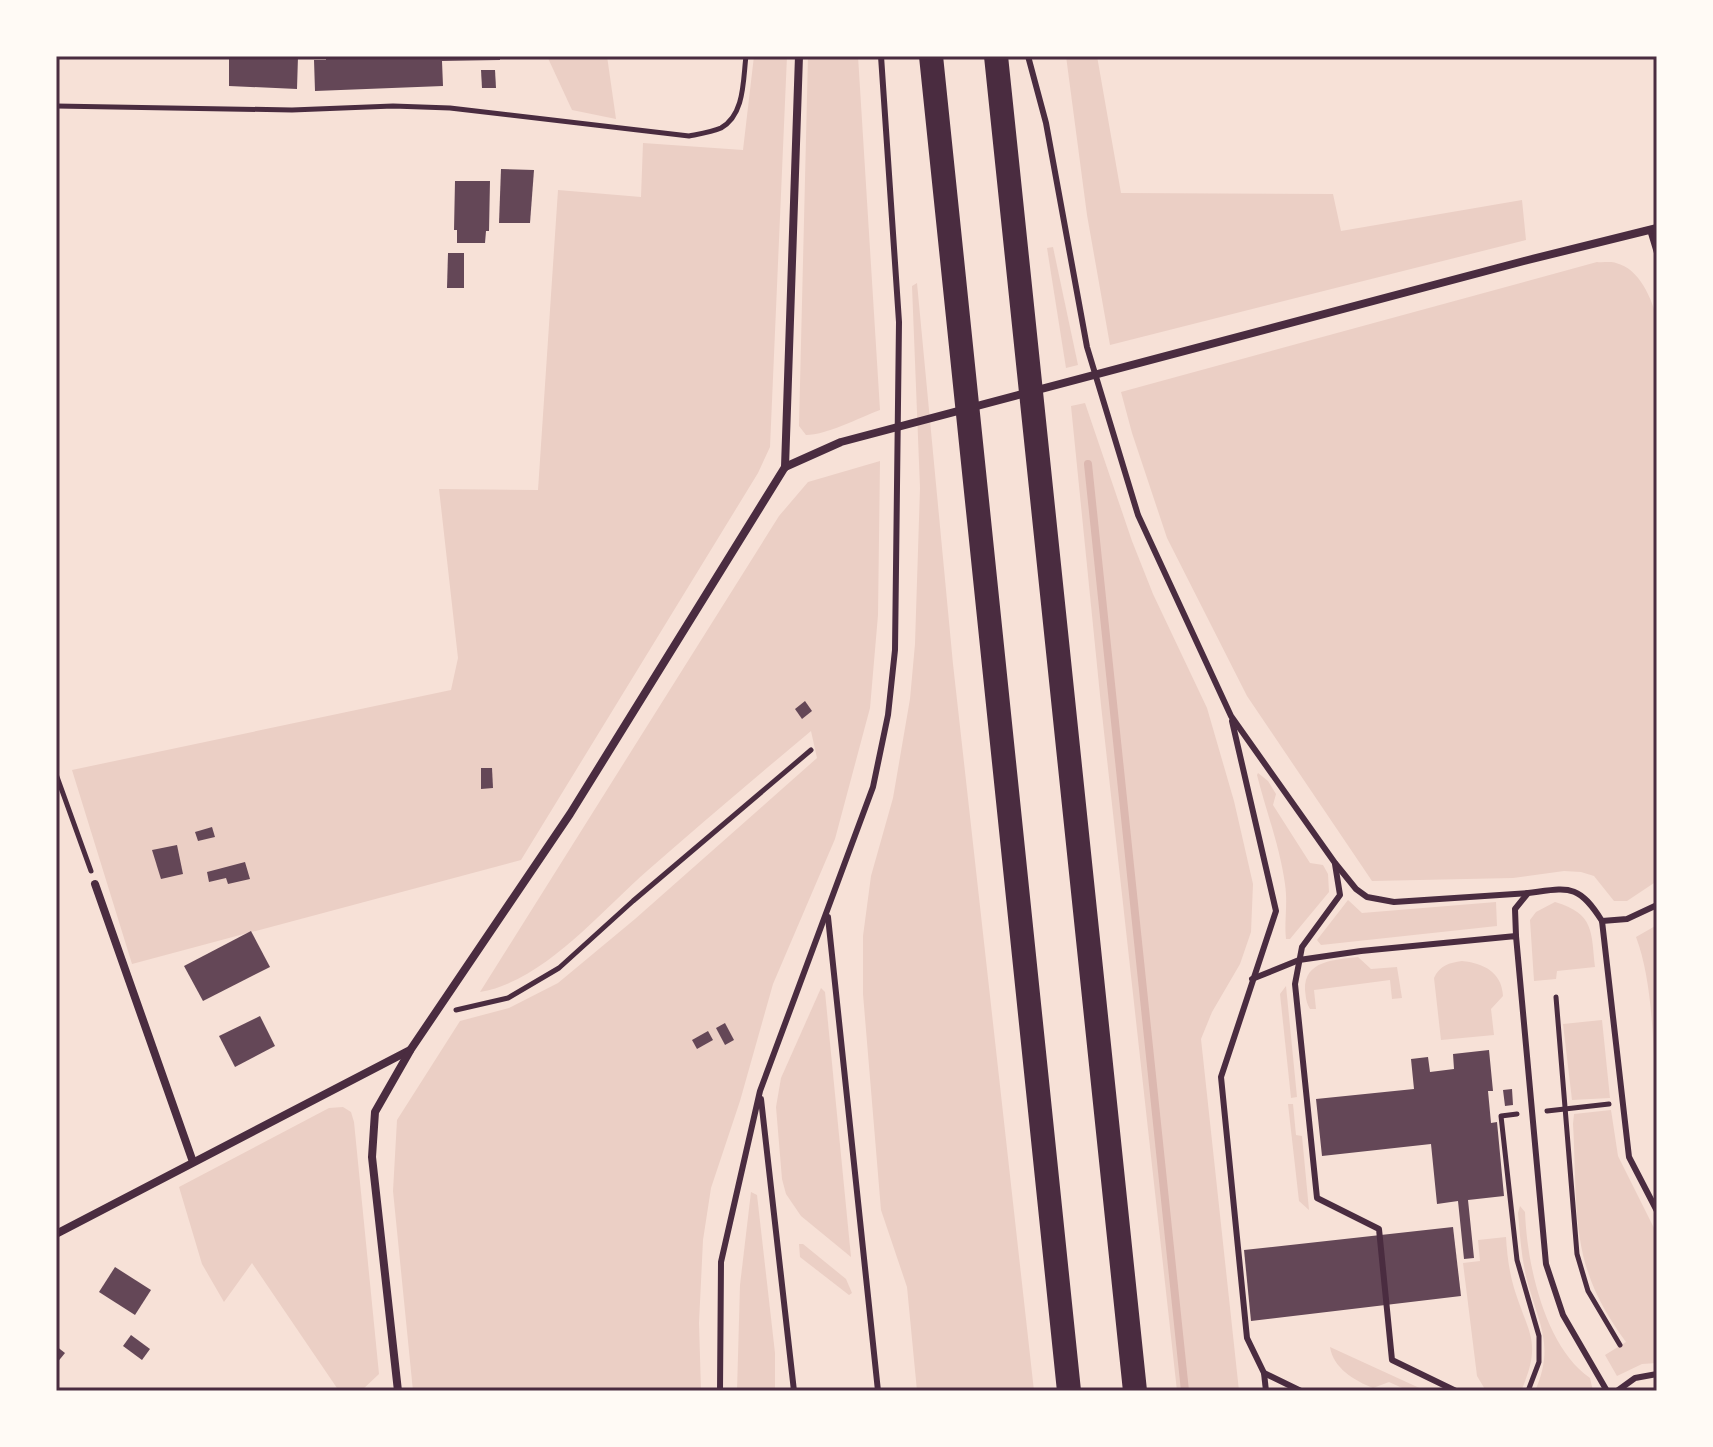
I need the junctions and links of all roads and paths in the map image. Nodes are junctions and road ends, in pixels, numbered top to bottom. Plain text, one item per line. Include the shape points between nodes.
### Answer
1 (746, 56) edge
2 (799, 56) edge
3 (881, 56) edge
4 (931, 56) edge
5 (996, 56) edge
6 (1028, 56) edge
7 (56, 106) edge
8 (1653, 229) edge
9 (1657, 253) edge
10 (785, 467) junction
11 (1231, 716) junction
12 (811, 750) dead end
13 (56, 774) edge
14 (1335, 863) junction
15 (95, 884) joint
16 (1528, 893) junction
17 (1657, 905) edge
18 (828, 913) junction
19 (1602, 921) junction
20 (1516, 936) junction
21 (1299, 960) junction
22 (1252, 979) junction
23 (1556, 997) dead end
24 (435, 1015) junction
25 (411, 1049) junction
26 (760, 1091) junction
27 (193, 1162) junction
28 (1657, 1211) edge
29 (56, 1234) edge
30 (1620, 1345) dead end
31 (1264, 1373) junction
32 (1657, 1374) edge
33 (793, 1390) edge
34 (398, 1391) edge
35 (720, 1391) edge
36 (878, 1391) edge
37 (1069, 1391) edge
38 (1135, 1391) edge
39 (1266, 1391) edge
40 (1301, 1391) edge
41 (1456, 1391) edge
42 (1607, 1391) edge
43 (1617, 1391) edge

1 - 7 path via 734,116 722,128 689,136 450,108
2 - 10 street
3 - 18 lane via 899,322 895,650 873,787
4 - 37 highway
5 - 38 highway
6 - 11 lane via 1046,123 1087,347 1138,515
8 - 9 lane
8 - 10 street via 841,442
10 - 24 street via 570,814
11 - 14 lane
11 - 22 lane via 1276,911
12 - 24 path via 559,968 508,998
13 - 15 path
14 - 16 lane via 1356,889 1378,901
14 - 21 lane via 1340,895 1306,939
15 - 27 street
16 - 19 lane via 1565,888 1588,899
16 - 20 lane via 1515,909
17 - 19 lane via 1627,919
18 - 26 lane
18 - 36 lane
19 - 28 lane via 1629,1157
20 - 21 lane
20 - 42 lane via 1546,1264 1563,1315
21 - 22 lane
21 - 41 lane via 1297,1023 1317,1198 1379,1229 1392,1360
22 - 31 lane via 1221,1077 1247,1338
23 - 30 path via 1577,1254 1592,1298
24 - 25 street
25 - 27 street
25 - 34 street via 375,1112 372,1157
26 - 33 lane
26 - 35 lane via 721,1262
27 - 29 street
31 - 39 lane
31 - 40 lane
32 - 43 lane via 1635,1378

